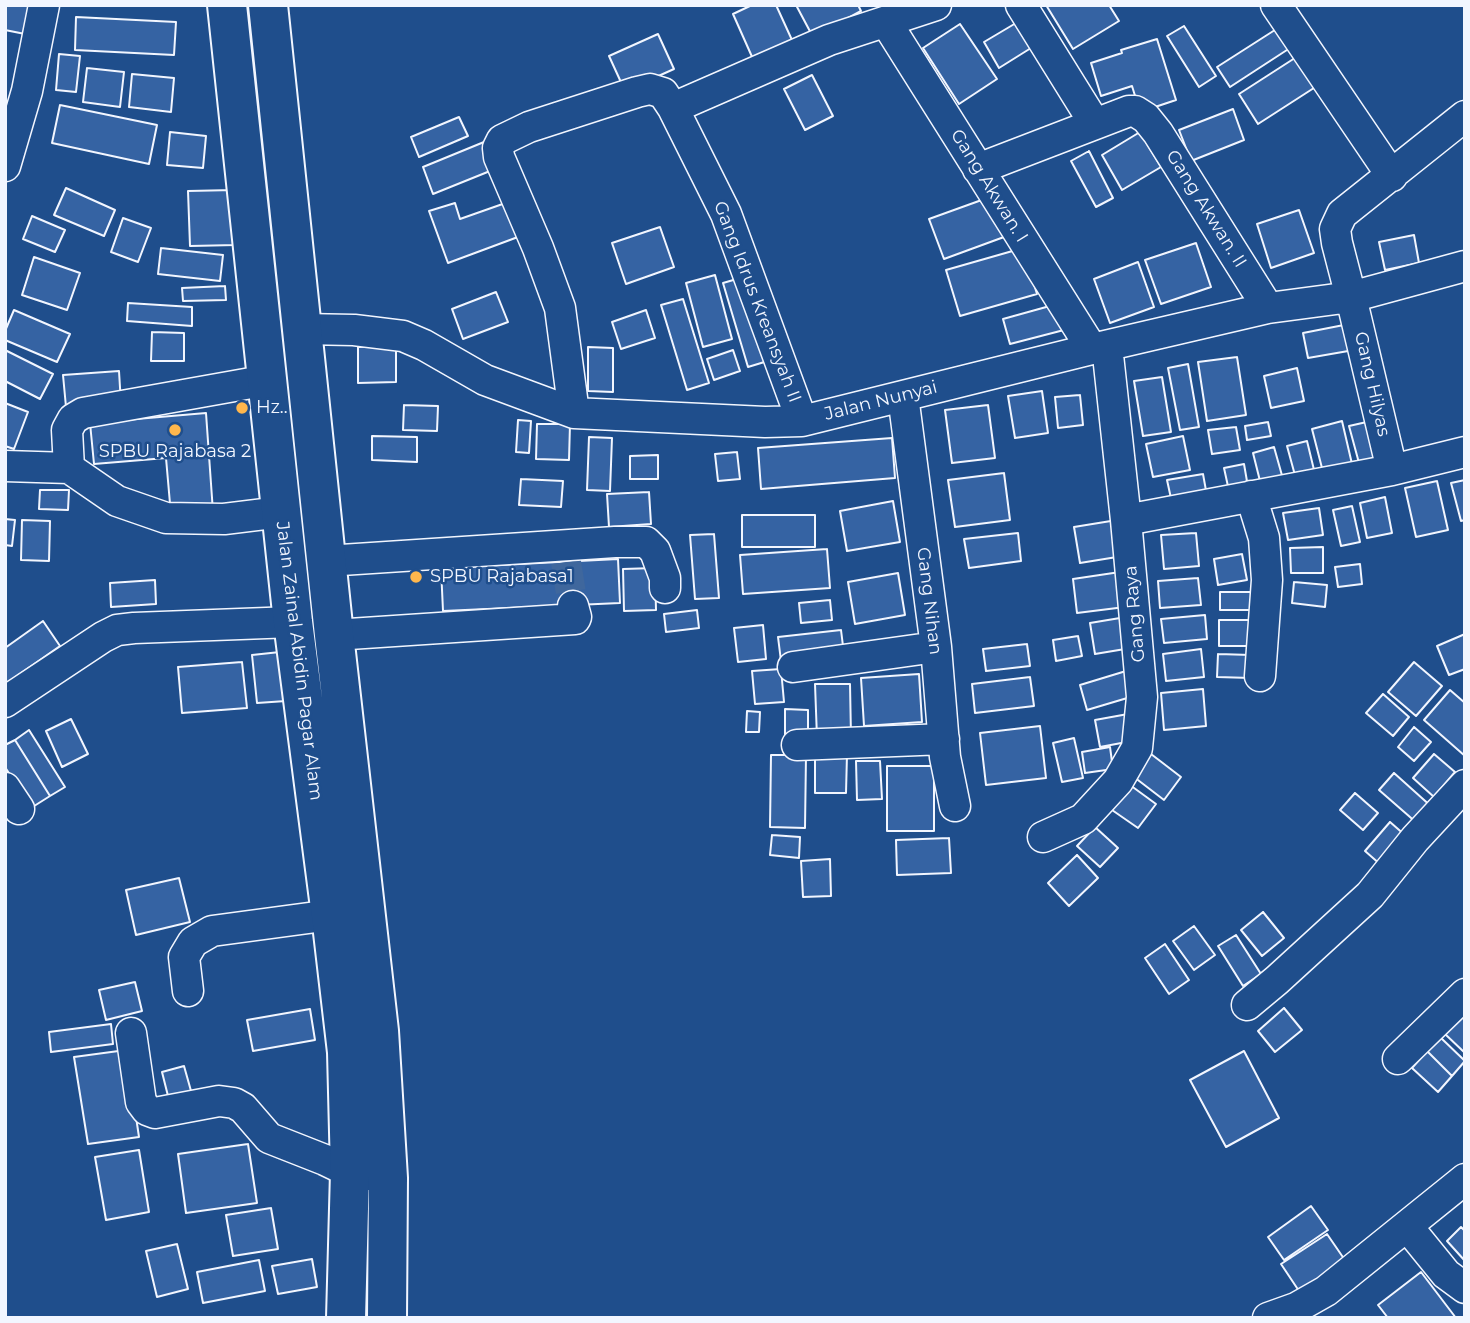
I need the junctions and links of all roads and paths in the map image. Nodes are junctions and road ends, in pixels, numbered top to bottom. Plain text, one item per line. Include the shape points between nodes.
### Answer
1 (44, 5) edge
2 (227, 5) edge
3 (268, 5) edge
4 (936, 5) edge
5 (1021, 5) edge
6 (1276, 5) edge
7 (886, 22) junction
8 (673, 108) junction
9 (1465, 116) edge
10 (1096, 124) junction
11 (5, 166) edge
12 (978, 169) junction
13 (1392, 176) junction
14 (1465, 266) edge
15 (1351, 297) junction
16 (1268, 308) junction
17 (302, 329) junction
18 (1099, 347) junction
19 (268, 380) junction
20 (903, 396) junction
21 (574, 413) junction
22 (802, 421) junction
23 (1465, 452) edge
24 (5, 467) edge
25 (69, 468) junction
26 (1392, 470) junction
27 (1251, 496) junction
28 (281, 512) junction
29 (1126, 520) junction
30 (326, 561) junction
31 (665, 588) dead end
32 (573, 606) dead end
33 (293, 622) junction
34 (334, 635) junction
35 (936, 647) junction
36 (793, 667) dead end
37 (1260, 676) dead end
38 (5, 702) edge
39 (944, 739) junction
40 (797, 745) dead end
41 (1465, 785) edge
42 (955, 806) dead end
43 (1043, 837) dead end
44 (331, 915) junction
45 (188, 991) dead end
46 (1465, 994) edge
47 (1247, 1005) dead end
48 (131, 1033) dead end
49 (1398, 1059) dead end
50 (350, 1172) junction
51 (388, 1178) junction
52 (1465, 1179) edge
53 (1406, 1226) junction
54 (1465, 1288) edge
55 (346, 1318) edge
56 (387, 1318) edge
57 (1268, 1318) edge

1 - 11 street via 27,91
2 - 19 highway, Jalan Zainal Abidin Pagar Alam
3 - 17 highway, Jalan Zainal Abidin Pagar Alam
4 - 7 street
5 - 10 street
6 - 13 street
7 - 8 street via 829,40
7 - 12 street, Gang Akwan. I
8 - 21 street via 663,93 650,89 528,127 502,140 498,148 560,308
8 - 22 street, Gang Idrus Kreansyah II via 726,214
9 - 13 street, Gang Hilyas
10 - 12 street
10 - 16 street, Gang Akwan. II via 1129,111 1146,118
12 - 18 street, Gang Akwan. I
13 - 15 street, Gang Hilyas via 1342,214 1335,229
14 - 15 street, Jalan Nunyai
15 - 16 street, Jalan Nunyai
15 - 26 street, Gang Hilyas
16 - 18 street, Jalan Nunyai
17 - 21 street, Jalan Nunyai via 403,336 485,380
17 - 30 highway, Jalan Zainal Abidin Pagar Alam
18 - 20 street, Jalan Nunyai
18 - 29 street, Gang Raya
19 - 25 street via 83,413 67,430
19 - 28 highway, Jalan Zainal Abidin Pagar Alam
20 - 22 street, Jalan Nunyai
20 - 35 street, Gang Nihan
21 - 22 street, Jalan Nunyai
23 - 26 street
24 - 25 street
25 - 28 street via 117,501 166,518 224,519
26 - 27 street
27 - 29 street
27 - 37 street via 1264,538 1268,580
28 - 33 highway, Jalan Zainal Abidin Pagar Alam
29 - 43 street, Gang Raya via 1142,697 1137,748 1118,781 1083,819
30 - 31 street via 565,553 615,542 646,542 655,551
30 - 34 highway, Jalan Zainal Abidin Pagar Alam
32 - 34 street via 575,619
33 - 38 street via 117,630
33 - 44 highway, Jalan Zainal Abidin Pagar Alam
34 - 51 highway, Jalan Zainal Abidin Pagar Alam via 379,1031
35 - 36 street
35 - 39 street, Gang Nihan
39 - 40 street
39 - 42 street, Gang Nihan
41 - 47 street via 1370,895
44 - 45 street via 212,931 194,942 184,957
44 - 50 highway, Jalan Zainal Abidin Pagar Alam via 347,1052
46 - 49 street
48 - 50 street via 141,1102 147,1110 155,1113 219,1101 234,1103 269,1138
50 - 51 street
50 - 55 highway, Jalan Zainal Abidin Pagar Alam
51 - 56 highway, Jalan Zainal Abidin Pagar Alam
52 - 53 street
53 - 54 street
53 - 57 street via 1326,1291

